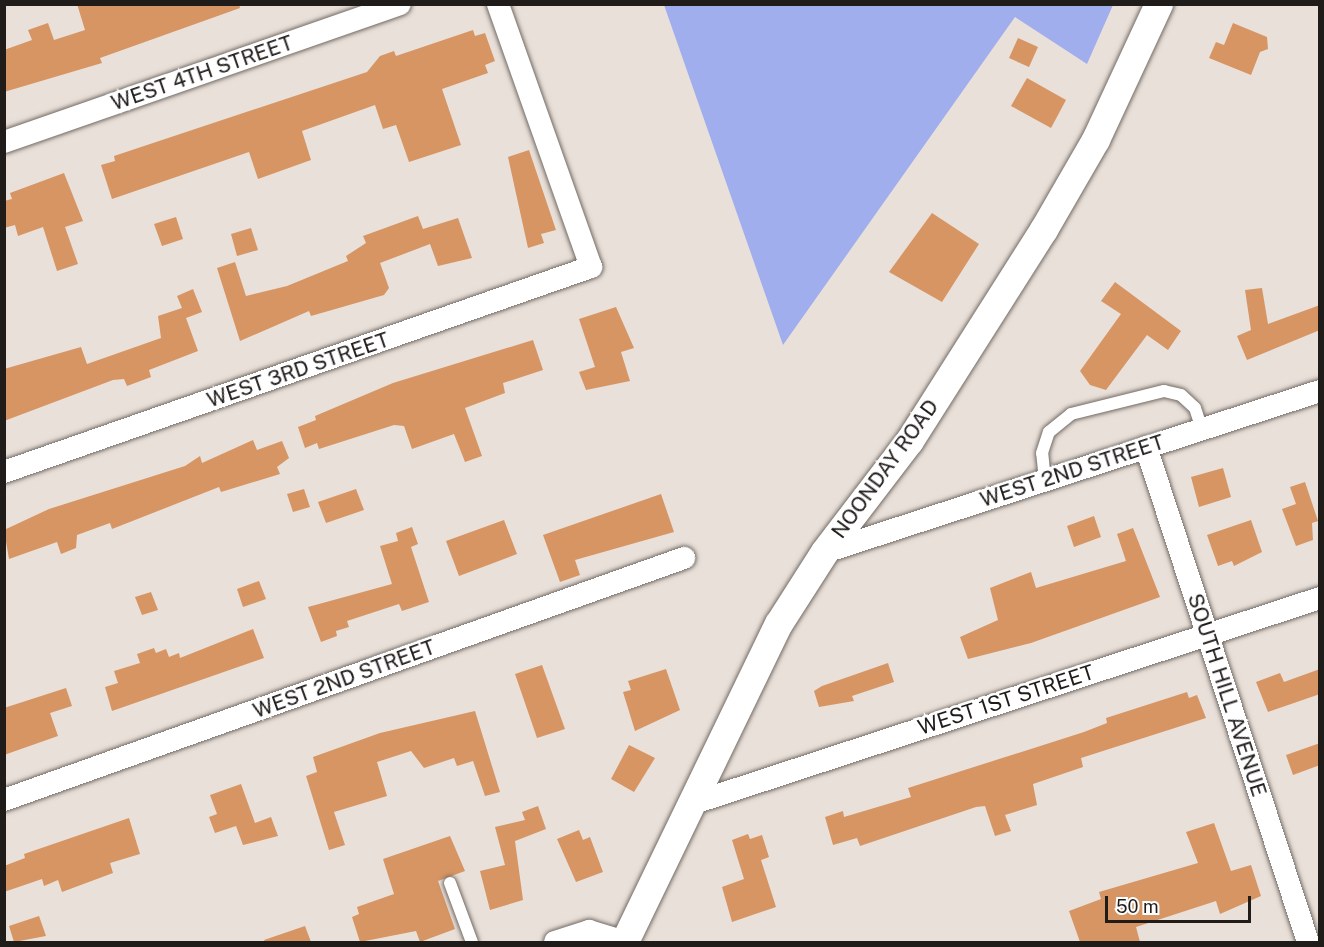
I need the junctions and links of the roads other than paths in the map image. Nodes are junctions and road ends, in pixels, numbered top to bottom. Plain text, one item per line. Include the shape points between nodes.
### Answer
1 (400, 4) edge
2 (498, 4) edge
3 (1159, 4) edge
4 (4, 142) edge
5 (1320, 391) edge
6 (1202, 429) junction
7 (1146, 447) junction
8 (4, 472) edge
9 (1045, 480) junction
10 (825, 552) junction
11 (684, 558) dead end
12 (1320, 598) edge
13 (1207, 634) junction
14 (4, 800) edge
15 (694, 803) junction
16 (450, 883) dead end
17 (472, 942) edge
18 (555, 942) edge
19 (625, 942) edge
20 (1308, 942) edge

1 - 4 street, WEST 4TH STREET
2 - 8 street, WEST 3RD STREET via 591,267
3 - 10 street, NOONDAY ROAD via 1096,140 1044,230 910,441
5 - 6 street, WEST 2ND STREET
6 - 7 street, WEST 2ND STREET
6 - 9 lane via 1195,408 1181,395 1164,391 1071,414 1049,432 1042,453
7 - 9 street, WEST 2ND STREET
7 - 13 street, SOUTH HILL AVENUE
9 - 10 street, WEST 2ND STREET
10 - 15 street, NOONDAY ROAD via 752,676
11 - 14 street, WEST 2ND STREET
12 - 13 street, WEST 1ST STREET
13 - 15 street, WEST 1ST STREET
13 - 20 street, SOUTH HILL AVENUE
15 - 19 street, NOONDAY ROAD
16 - 17 lane
18 - 19 street via 589,931

